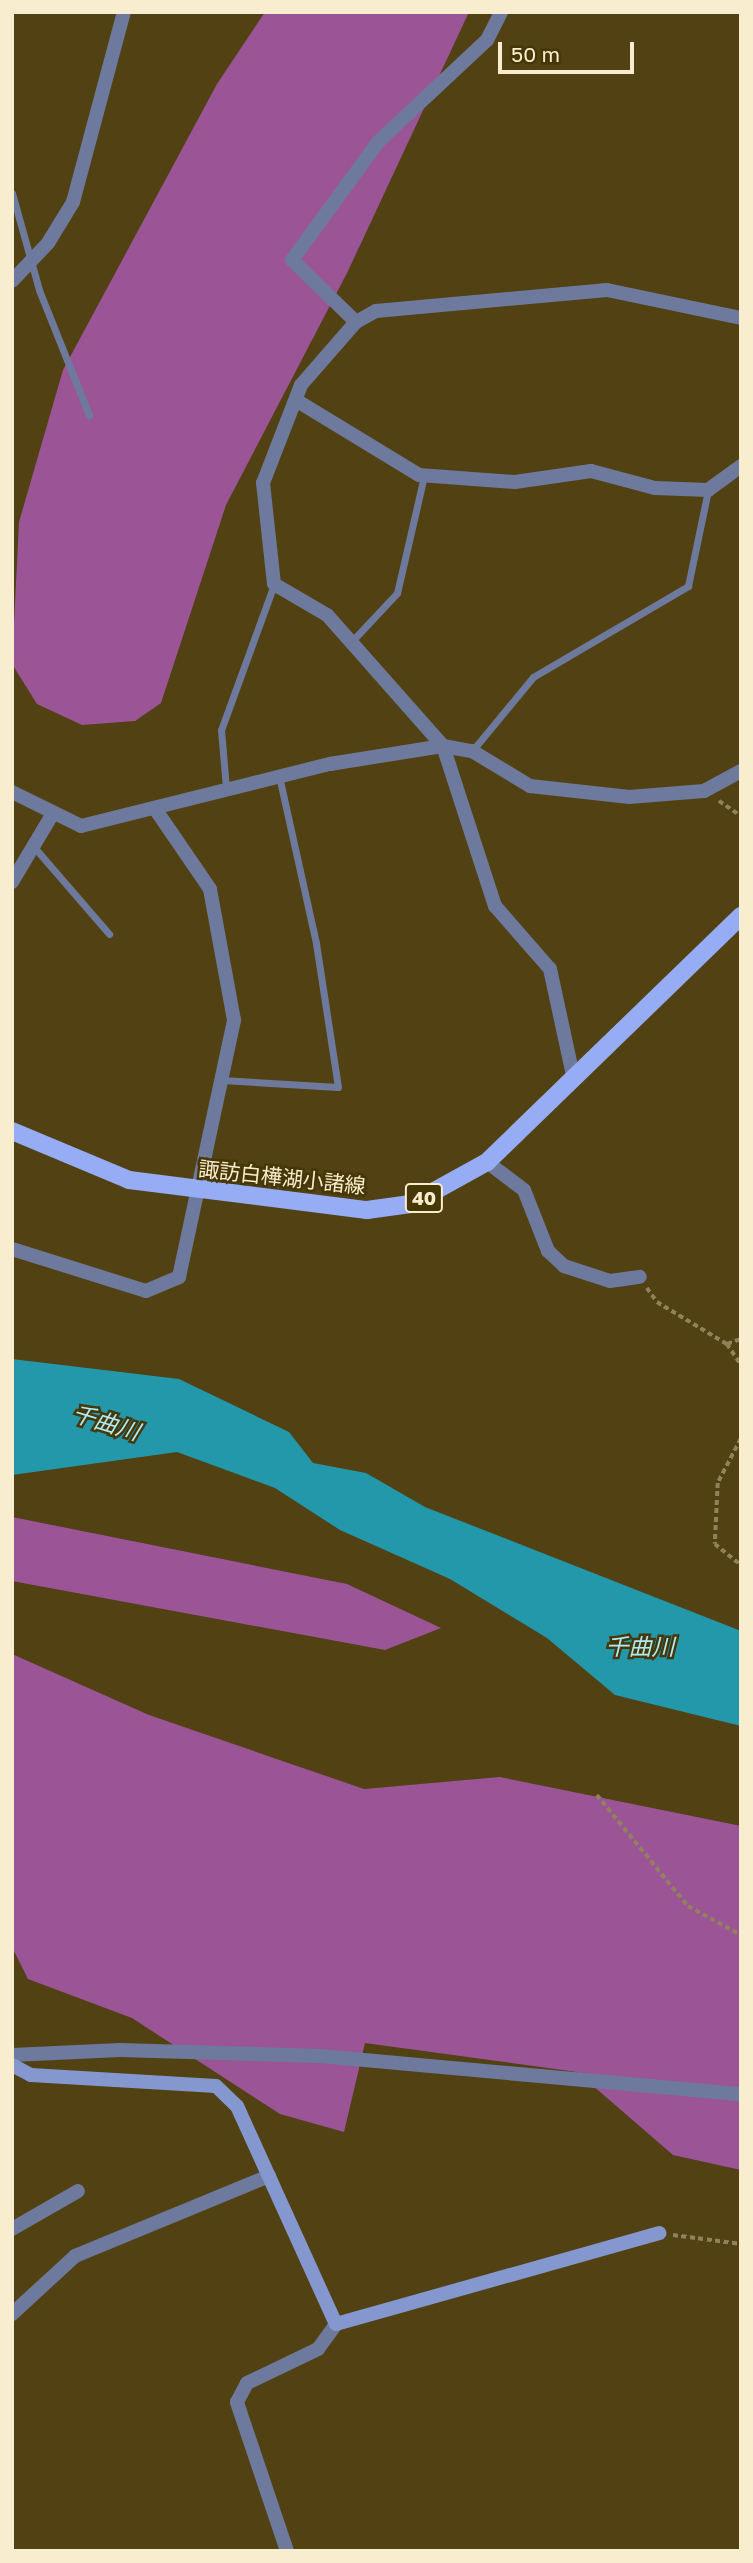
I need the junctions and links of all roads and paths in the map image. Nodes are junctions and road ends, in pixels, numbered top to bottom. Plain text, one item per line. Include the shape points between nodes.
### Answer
1 (124, 12) edge
2 (501, 12) edge
3 (12, 193) edge
4 (33, 261) junction
5 (12, 281) edge
6 (741, 318) edge
7 (355, 323) junction
8 (299, 402) junction
9 (89, 415) dead end
10 (741, 466) edge
11 (424, 476) junction
12 (708, 490) junction
13 (274, 584) junction
14 (353, 640) junction
15 (443, 746) junction
16 (472, 751) junction
17 (741, 771) edge
18 (279, 776) junction
19 (226, 788) junction
20 (704, 791) junction
21 (12, 792) edge
22 (156, 810) junction
23 (52, 815) junction
24 (741, 816) edge
25 (34, 847) junction
26 (12, 882) edge
27 (741, 916) edge
28 (109, 934) dead end
29 (222, 1080) junction
30 (574, 1080) junction
31 (12, 1131) edge
32 (487, 1162) junction
33 (201, 1193) junction
34 (12, 1249) edge
35 (640, 1277) joint
36 (741, 1339) edge
37 (727, 1344) junction
38 (741, 1365) edge
39 (741, 1439) edge
40 (741, 1565) edge
41 (597, 1795) dead end
42 (741, 1935) edge
43 (12, 2054) edge
44 (12, 2065) edge
45 (741, 2094) edge
46 (269, 2176) junction
47 (78, 2191) dead end
48 (12, 2229) edge
49 (659, 2233) joint
50 (741, 2244) edge
51 (12, 2314) edge
52 (337, 2324) junction
53 (286, 2551) edge

1 - 4 street via 73,202
2 - 7 street via 487,40 378,142 292,260
3 - 4 lane
4 - 5 street
4 - 9 lane
6 - 7 street via 607,290 376,311
7 - 8 street via 301,385
8 - 11 street
8 - 13 street via 263,483
10 - 12 street
11 - 12 street via 515,482 591,471 655,488
11 - 14 lane via 397,593
12 - 16 lane via 688,586 533,677
13 - 14 street via 327,615
13 - 19 lane via 221,730
14 - 15 street
15 - 16 street
15 - 18 street
15 - 30 street via 495,905 550,969
16 - 20 street via 530,786 629,797
17 - 20 street
18 - 19 street
18 - 29 lane via 316,943 338,1087
19 - 22 street
20 - 24 path
21 - 23 street
22 - 23 street via 81,826
22 - 29 street via 210,889 234,1020
23 - 25 street
25 - 26 street
25 - 28 lane
27 - 30 main road, 諏訪白樺湖小諸線 / 40
29 - 33 street
30 - 32 main road, 諏訪白樺湖小諸線 / 40
31 - 33 main road, 諏訪白樺湖小諸線 / 40 via 129,1180
32 - 33 main road, 諏訪白樺湖小諸線 / 40 via 411,1204 367,1210
32 - 35 street via 524,1190 548,1251 564,1266 610,1281
33 - 34 street via 179,1277 146,1291
35 - 37 path via 657,1302
36 - 37 path
37 - 38 path
39 - 40 path via 718,1483 715,1544
41 - 42 path via 688,1906
43 - 45 street via 320,2056
44 - 46 street via 32,2076 216,2086 237,2106
46 - 51 street via 75,2256
46 - 52 street
47 - 48 street
49 - 50 path
49 - 52 street
52 - 53 street via 318,2349 247,2383 237,2402

